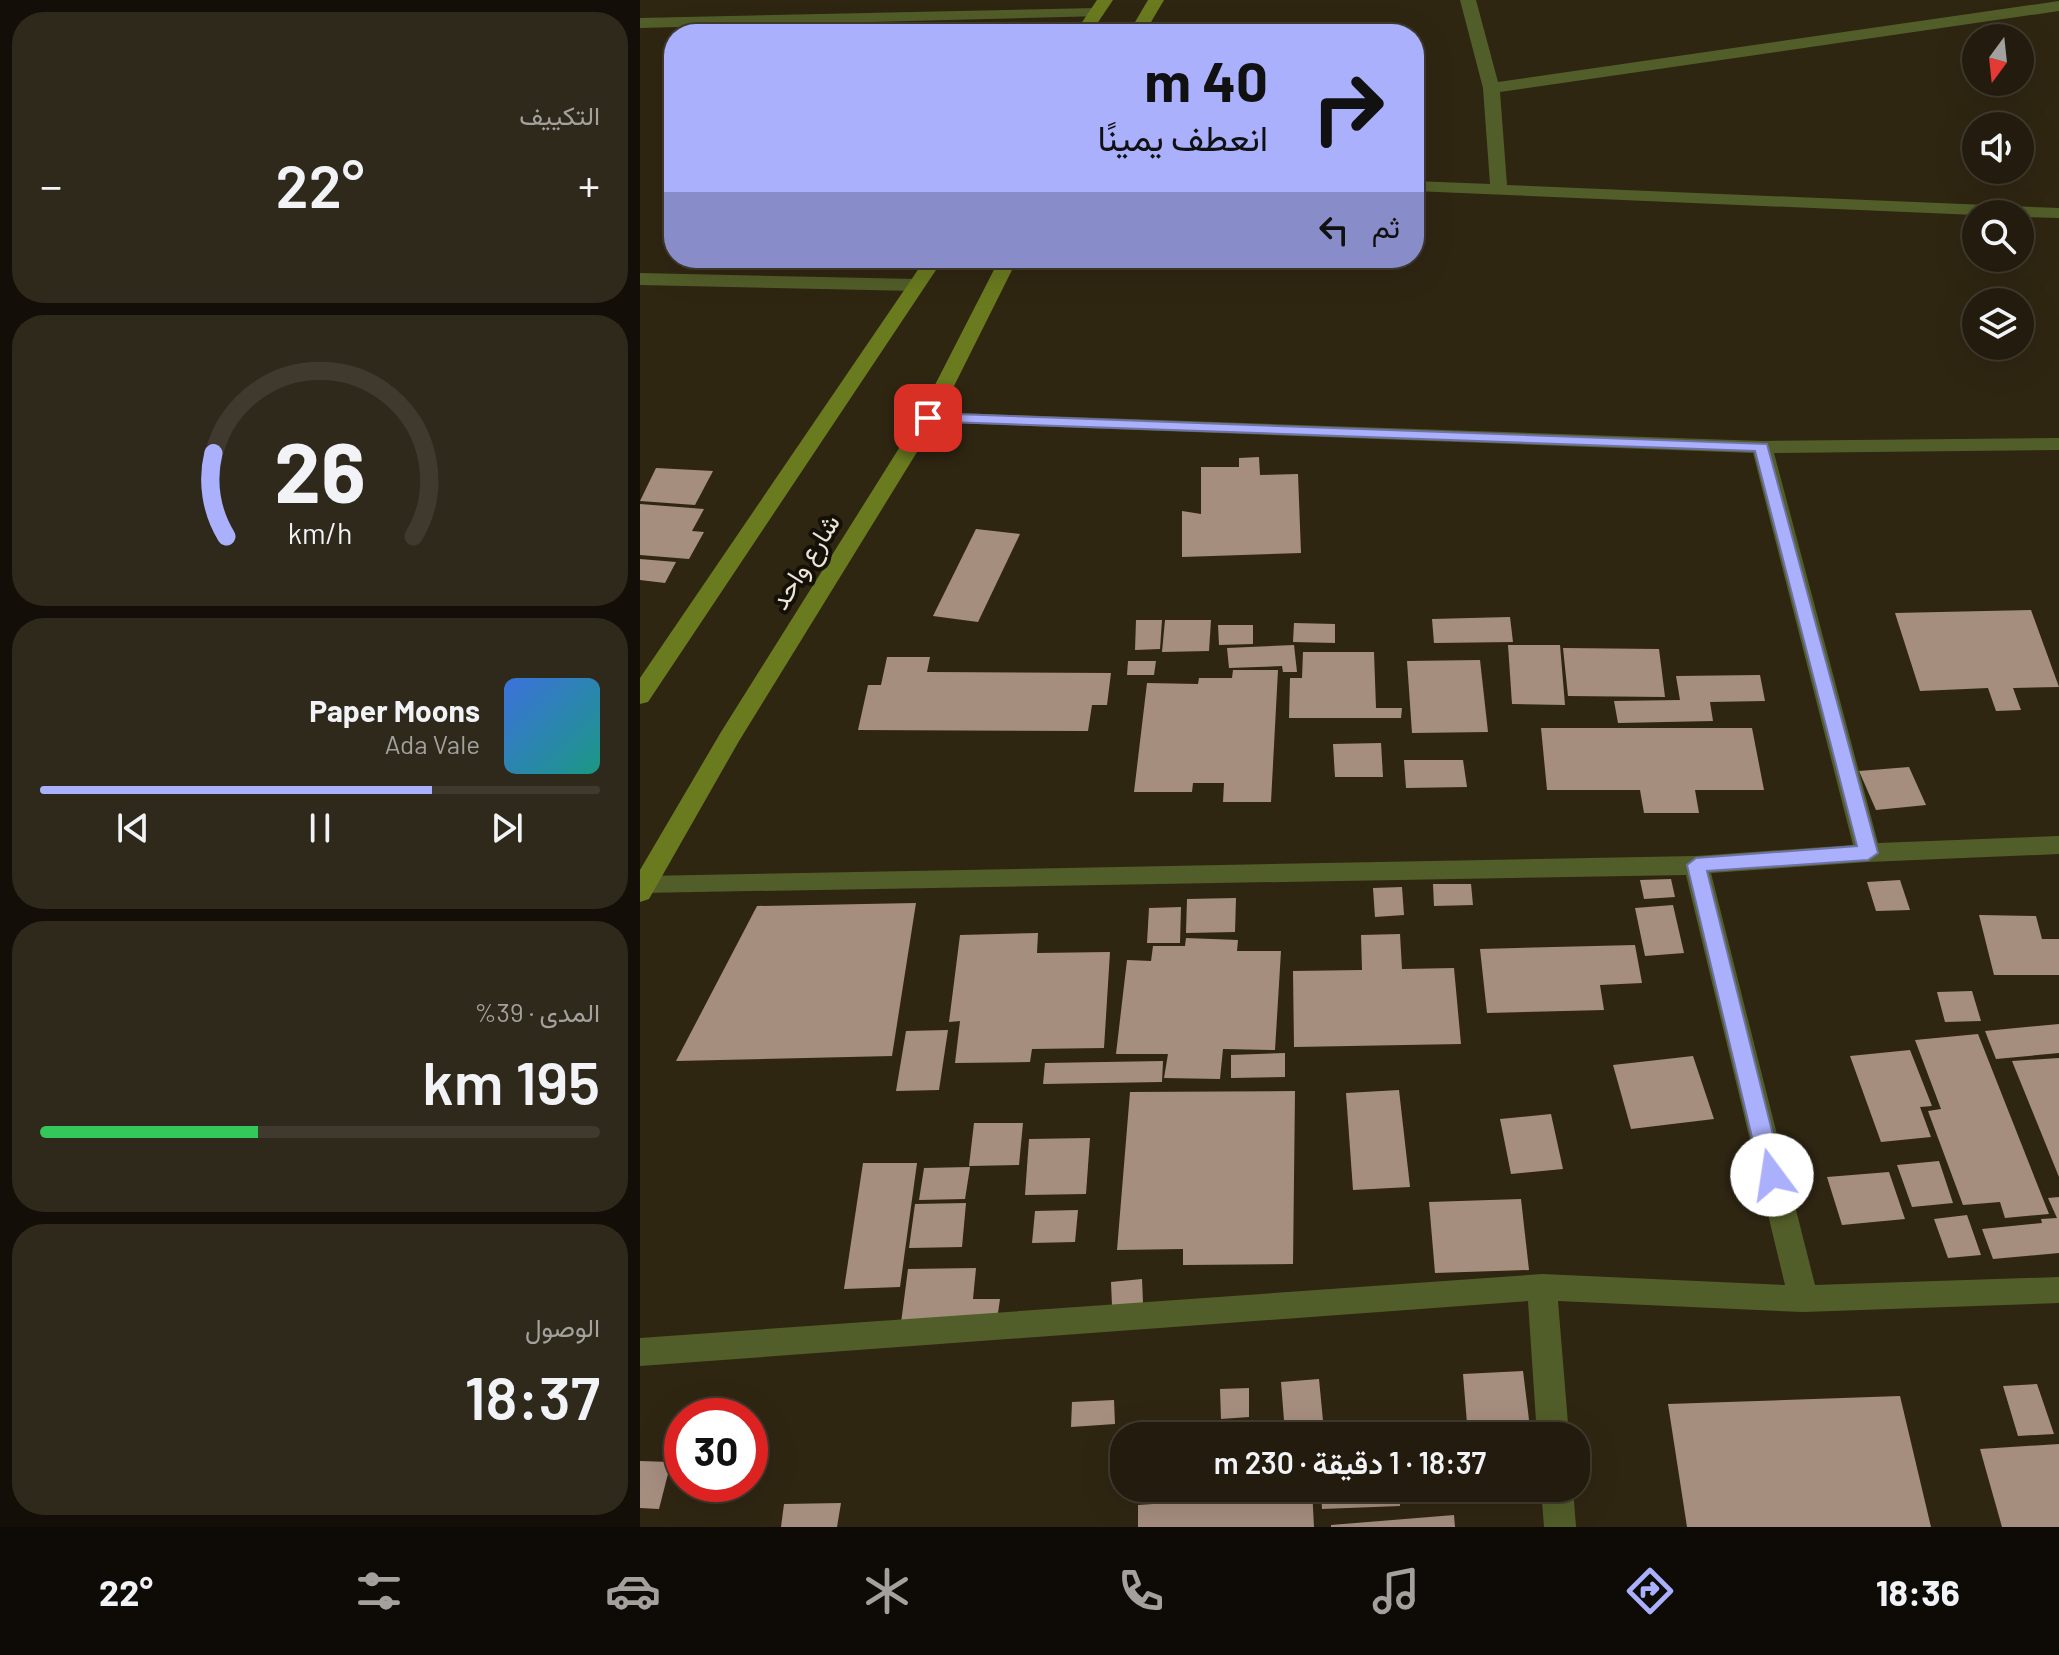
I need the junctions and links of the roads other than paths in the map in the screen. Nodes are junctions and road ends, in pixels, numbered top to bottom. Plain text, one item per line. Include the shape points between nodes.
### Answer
1 (1157, 0) edge
2 (1468, 0) edge
3 (2059, 6) edge
4 (1100, 7) edge
5 (640, 23) edge
6 (1089, 24) edge
7 (1142, 24) edge
8 (1491, 88) junction
9 (1424, 186) edge
10 (1499, 188) junction
11 (2059, 213) edge
12 (928, 268) edge
13 (1004, 268) edge
14 (640, 279) edge
15 (917, 285) junction
16 (928, 418) junction
17 (2059, 444) edge
18 (1762, 447) junction
19 (641, 693) edge
20 (2059, 845) edge
21 (1868, 853) junction
22 (1696, 865) junction
23 (642, 888) edge
24 (1542, 1287) junction
25 (2059, 1290) edge
26 (1803, 1299) junction
27 (640, 1352) edge
28 (1552, 1422) edge
29 (1558, 1502) edge
30 (1560, 1527) edge

1 - 7 street
2 - 8 street
3 - 8 street
4 - 5 street
4 - 6 street
8 - 10 street
9 - 10 street
10 - 11 street
12 - 15 street
13 - 16 street, شارع واحد
14 - 15 street
15 - 19 street
16 - 18 street
16 - 23 street, شارع واحد
17 - 18 street
18 - 21 street
20 - 21 street
21 - 22 street
22 - 23 street
22 - 26 street
24 - 26 street
24 - 27 street
24 - 28 street
25 - 26 street
29 - 30 street

